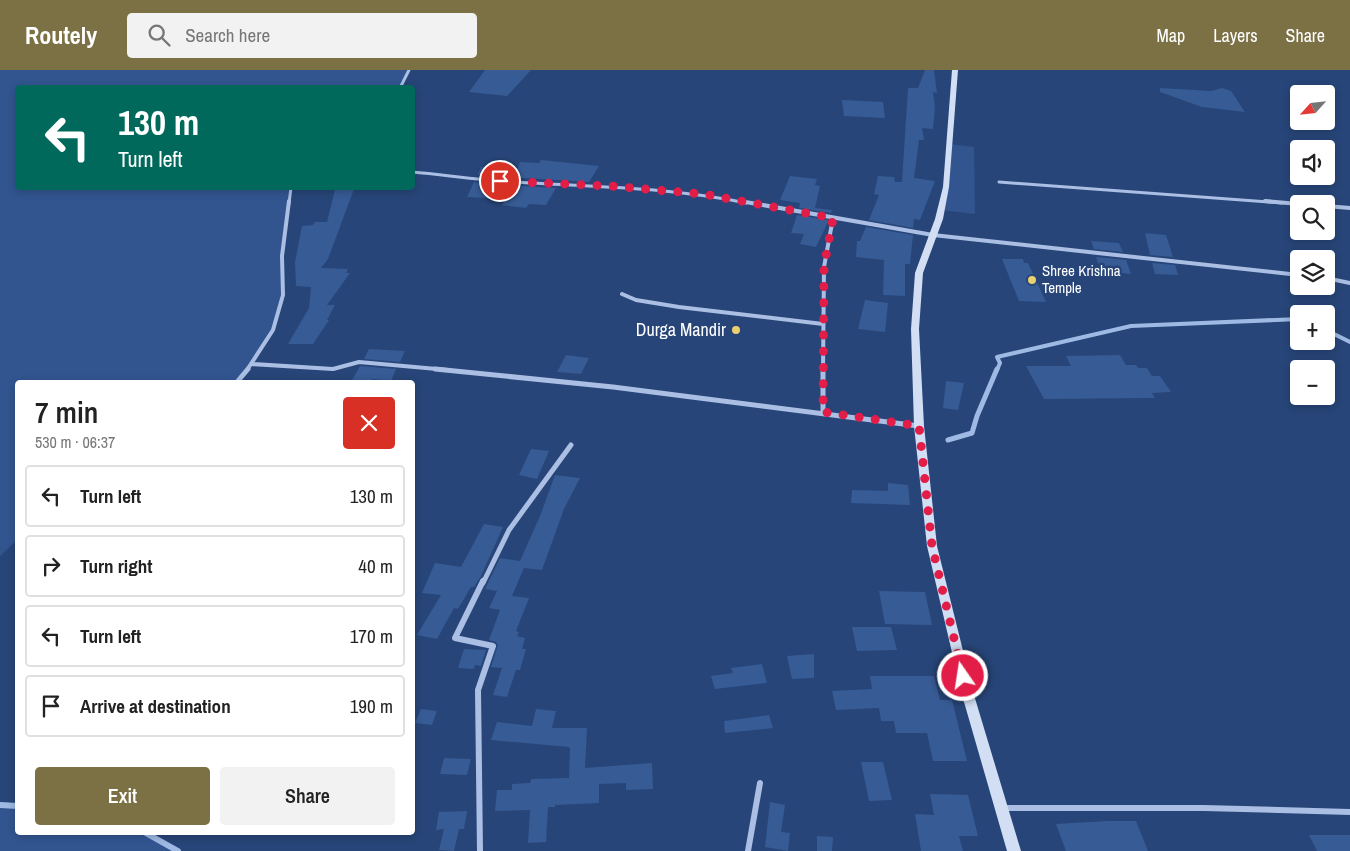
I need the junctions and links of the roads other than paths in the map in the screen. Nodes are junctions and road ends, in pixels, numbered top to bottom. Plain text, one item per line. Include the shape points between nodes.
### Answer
1 (409, 70) edge
2 (955, 70) edge
3 (402, 85) edge
4 (415, 172) edge
5 (999, 182) dead end
6 (291, 190) edge
7 (1290, 203) edge
8 (1335, 207) edge
9 (1350, 208) edge
10 (833, 218) junction
11 (933, 234) junction
12 (1290, 274) edge
13 (1335, 280) edge
14 (1350, 283) edge
15 (622, 294) dead end
16 (823, 324) junction
17 (252, 364) junction
18 (238, 380) edge
19 (823, 412) junction
20 (919, 426) junction
21 (571, 445) dead end
22 (760, 784) dead end
23 (1001, 808) junction
24 (1350, 812) edge
25 (480, 851) edge
26 (748, 851) edge
27 (1014, 851) edge

1 - 3 street
2 - 11 main road via 946,186
4 - 10 street via 703,194
5 - 7 street
6 - 17 street via 282,256 284,295 273,330
8 - 9 street
10 - 11 street
10 - 16 street via 824,267
11 - 12 street
11 - 20 main road via 919,273 915,329
13 - 14 street
15 - 16 street via 671,306
16 - 19 street
17 - 18 street
17 - 19 street via 333,369 359,362
19 - 20 street
20 - 23 main road via 932,546 968,695
21 - 25 street via 509,530 455,638 493,646 478,690
22 - 26 street
23 - 24 street
23 - 27 main road

